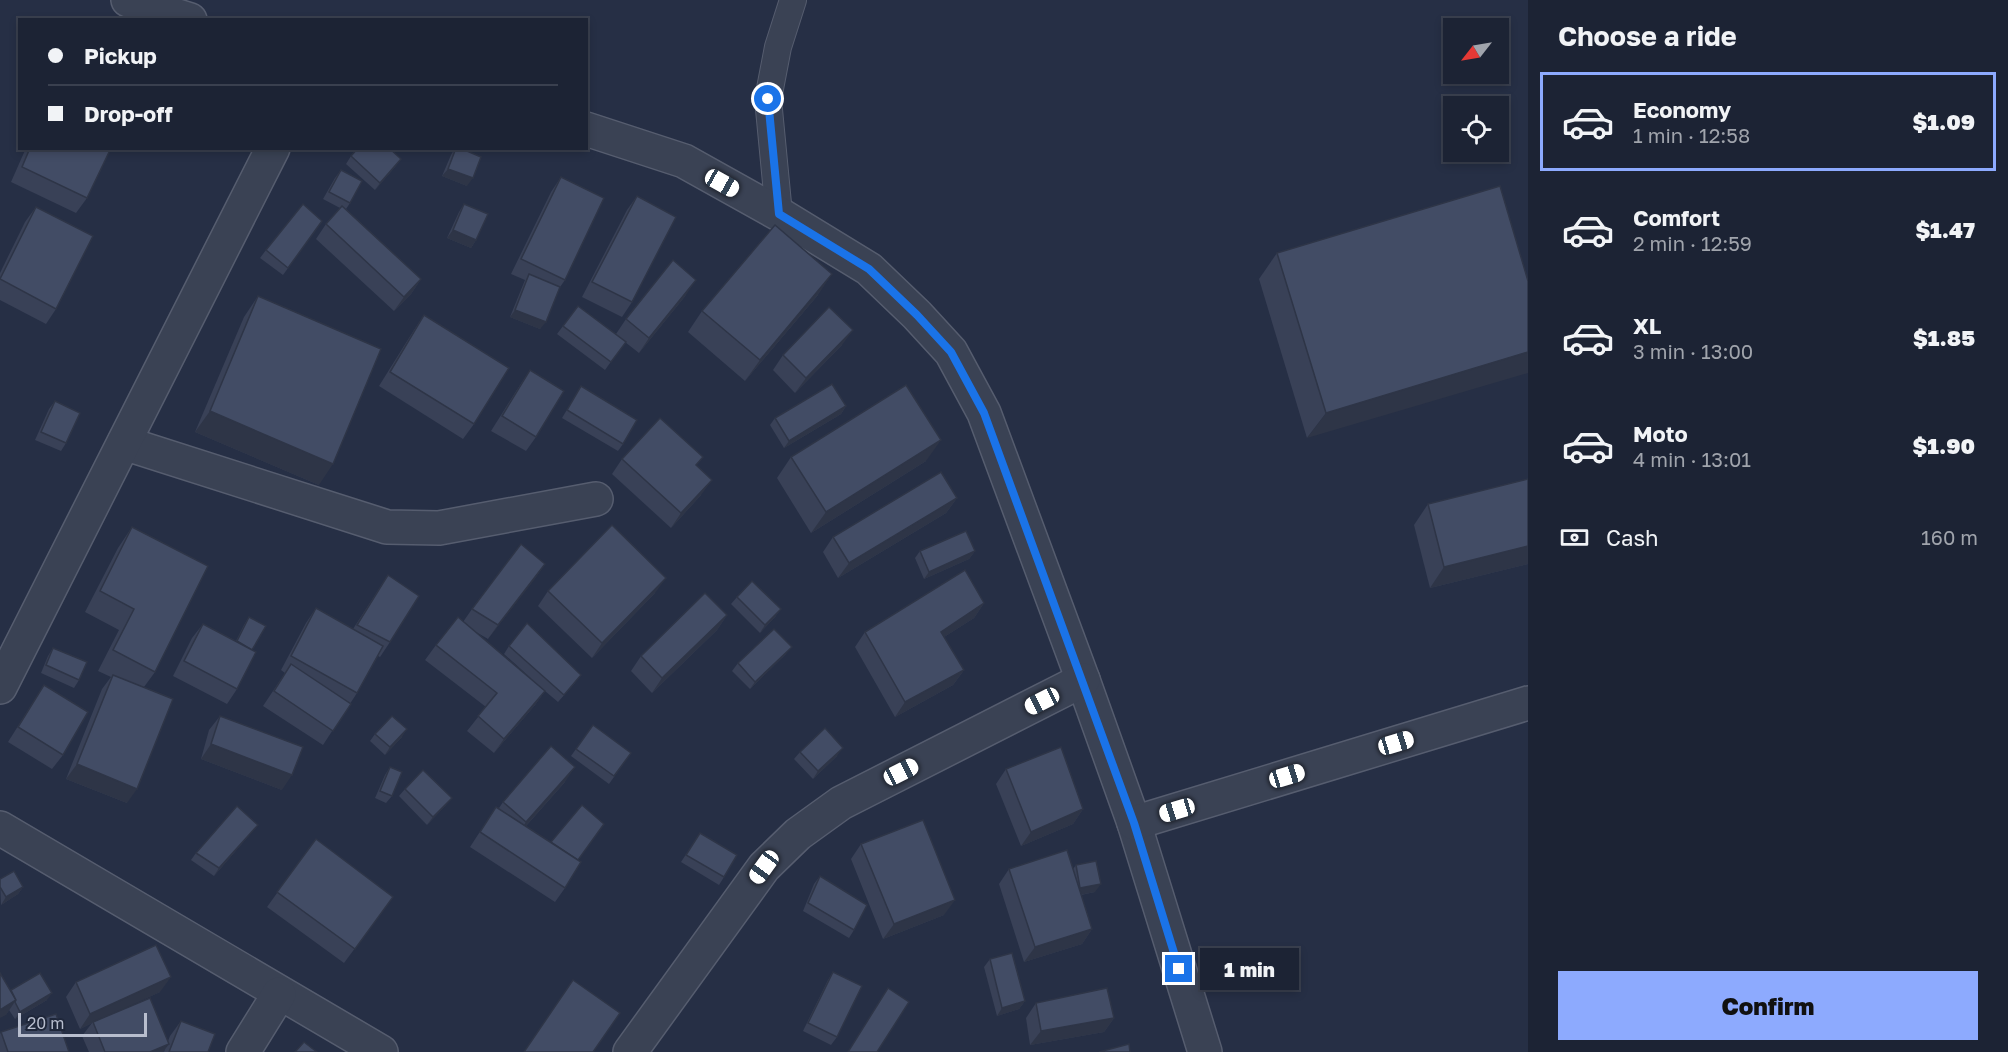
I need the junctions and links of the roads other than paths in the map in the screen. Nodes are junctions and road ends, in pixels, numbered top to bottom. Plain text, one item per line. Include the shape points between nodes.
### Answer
1 (128, 0) edge
2 (793, 0) edge
3 (184, 18) edge
4 (588, 130) edge
5 (272, 150) edge
6 (779, 214) junction
7 (124, 443) junction
8 (596, 499) dead end
9 (1083, 680) junction
10 (0, 687) edge
11 (1528, 703) edge
12 (1134, 823) junction
13 (0, 828) edge
14 (279, 993) junction
15 (243, 1052) edge
16 (381, 1052) edge
17 (630, 1052) edge
18 (1205, 1052) edge

1 - 3 street
2 - 6 lane via 778,46 768,99
4 - 6 street via 684,161
5 - 7 street
6 - 9 street via 869,269 951,352 984,413
7 - 8 street via 387,527 439,528
7 - 10 street
9 - 12 street
9 - 17 street via 841,803 798,834 764,867
11 - 12 street
12 - 18 street
13 - 14 street
14 - 15 street
14 - 16 street

